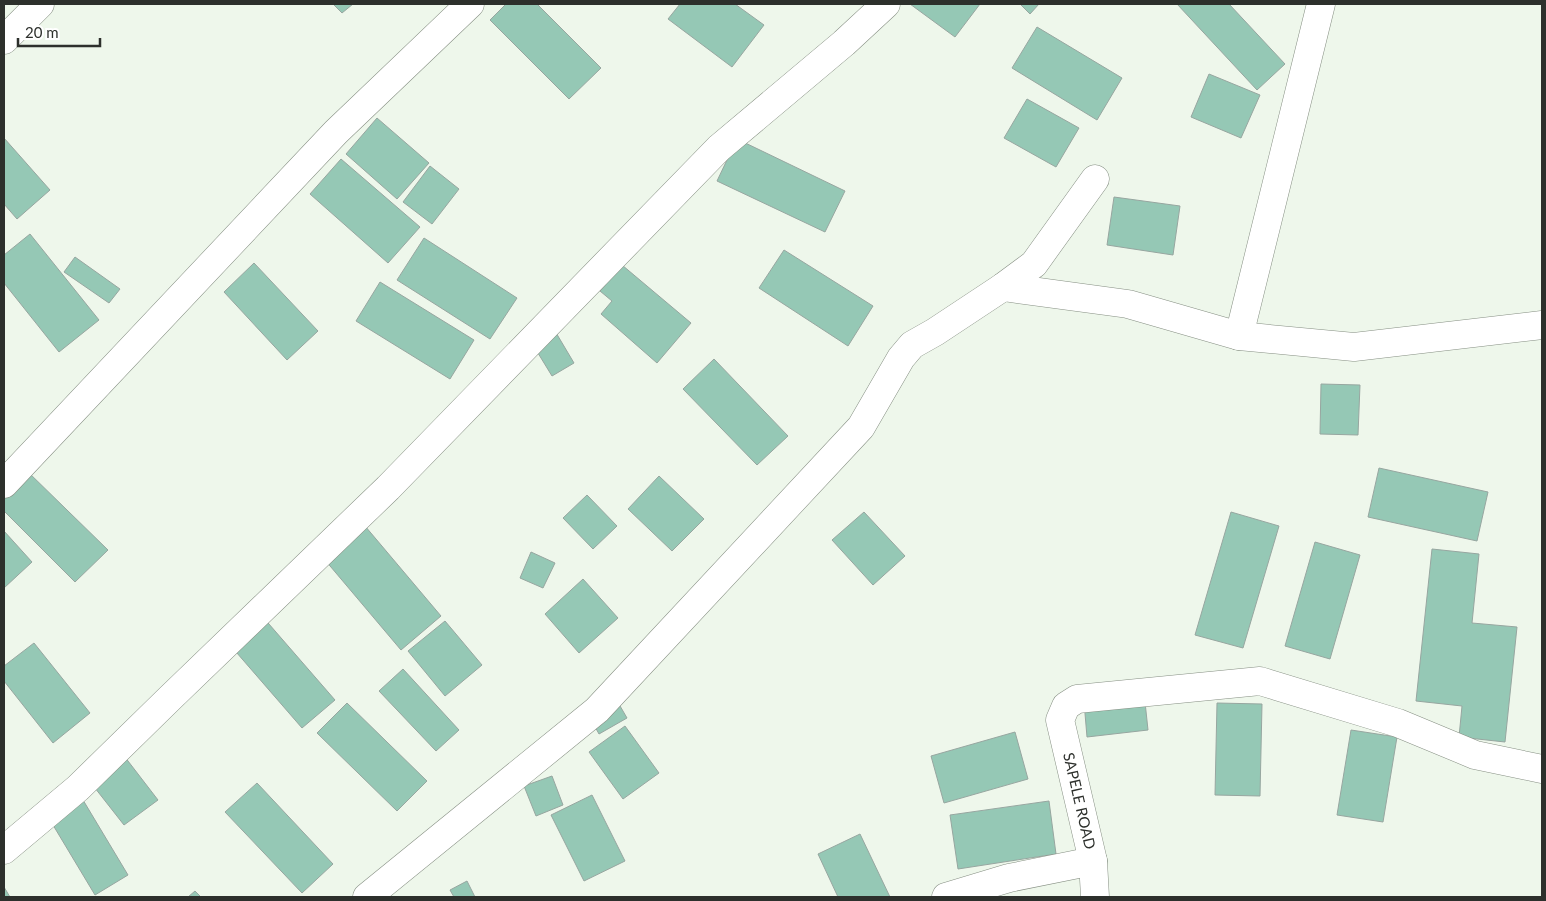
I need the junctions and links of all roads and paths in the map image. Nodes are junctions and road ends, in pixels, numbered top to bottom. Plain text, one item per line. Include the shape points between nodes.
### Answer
1 (40, 4) edge
2 (470, 4) edge
3 (886, 4) edge
4 (1321, 4) edge
5 (4, 40) edge
6 (1095, 179) dead end
7 (1003, 287) junction
8 (1541, 321) edge
9 (1239, 336) junction
10 (4, 484) edge
11 (1542, 769) edge
12 (4, 850) edge
13 (1093, 861) junction
14 (367, 897) edge
15 (946, 897) edge
16 (1096, 897) edge

1 - 5 street
2 - 10 street via 336,132
3 - 12 street via 719,148 388,488 78,788
4 - 9 street
6 - 7 street via 1034,264
7 - 9 street via 1128,304
7 - 14 street via 912,345 901,358 862,427 597,710
8 - 9 street via 1354,347
11 - 13 street, SAPELE ROAD via 1475,755 1398,724 1260,681 1077,699 1066,706 1060,720
13 - 15 street via 1009,878
13 - 16 street, SAPELE ROAD

